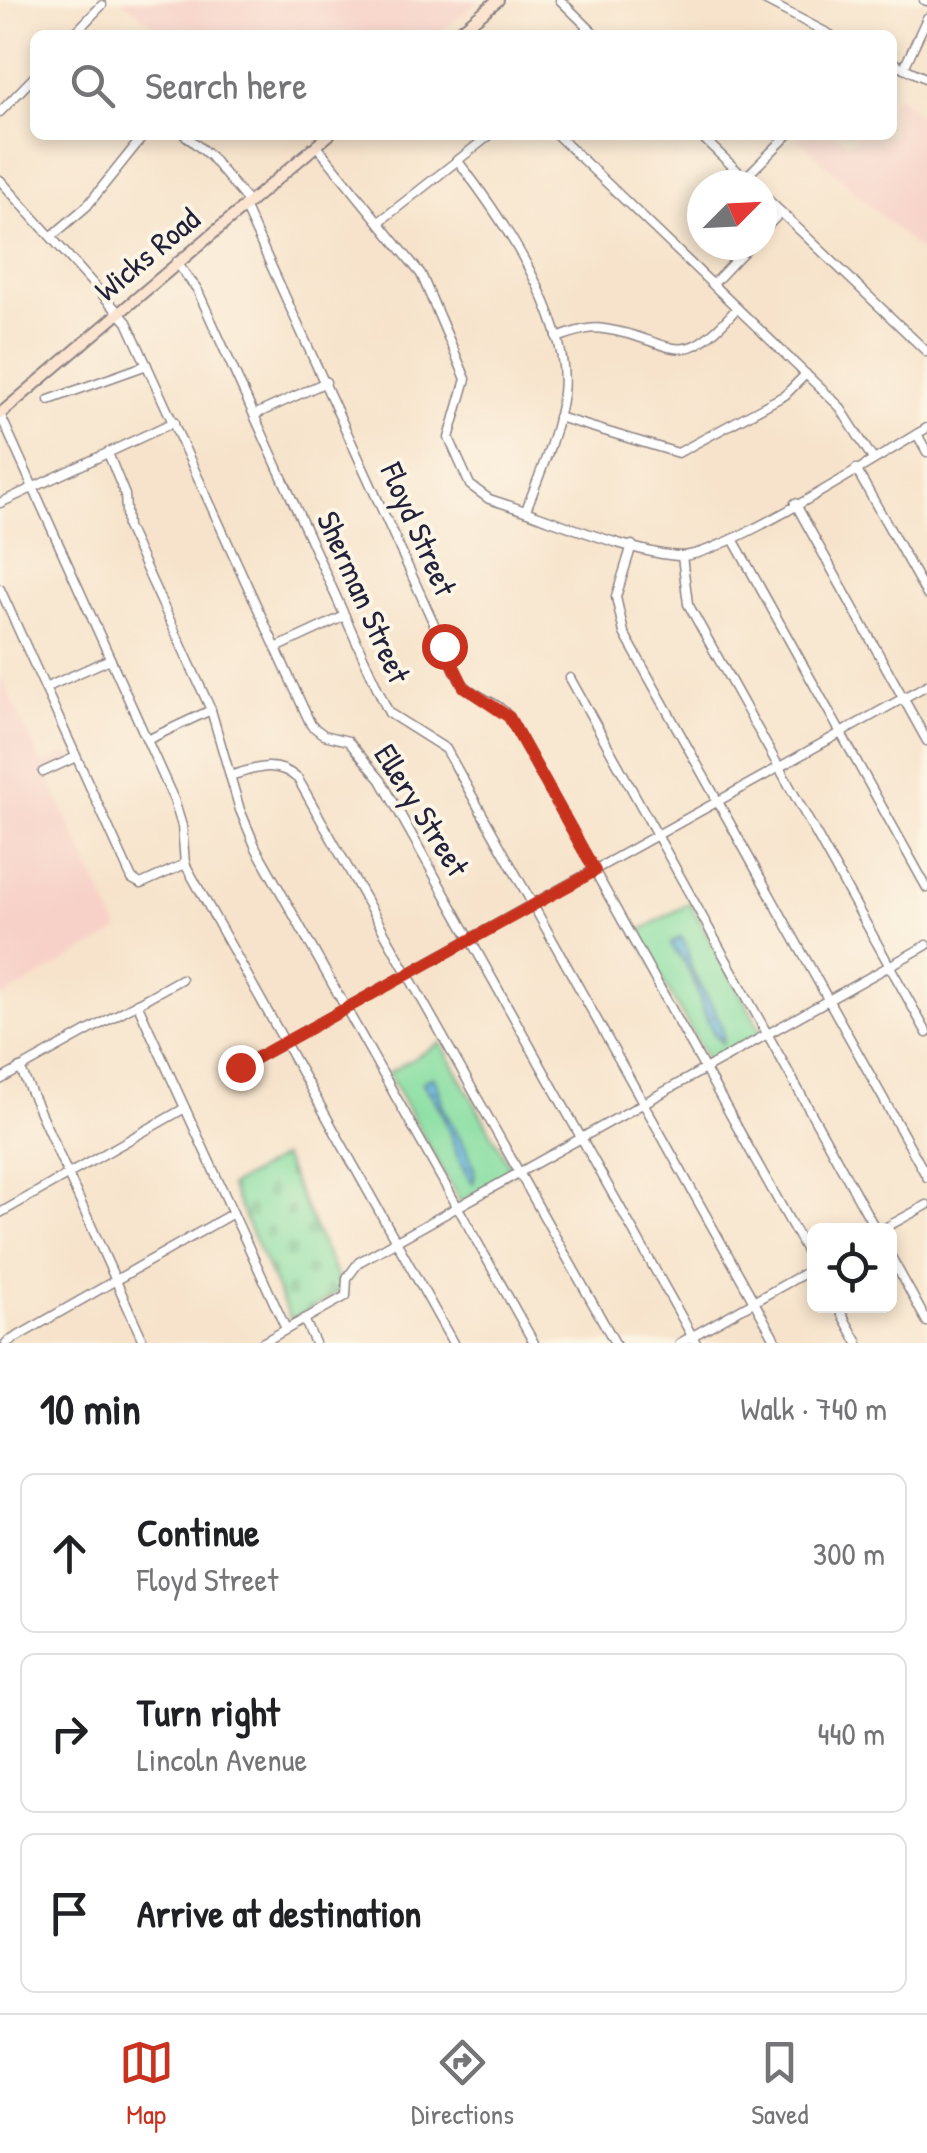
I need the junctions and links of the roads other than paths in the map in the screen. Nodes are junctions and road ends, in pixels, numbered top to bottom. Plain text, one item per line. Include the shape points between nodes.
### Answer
1 (498, 0) edge
2 (560, 0) edge
3 (764, 0) edge
4 (102, 5) dead end
5 (927, 18) edge
6 (79, 30) edge
7 (460, 30) edge
8 (591, 30) edge
9 (821, 30) edge
10 (897, 64) edge
11 (904, 68) junction
12 (927, 78) edge
13 (30, 81) edge
14 (0, 112) edge
15 (140, 140) edge
16 (190, 140) edge
17 (322, 140) edge
18 (483, 140) edge
19 (562, 140) edge
20 (705, 140) edge
21 (782, 140) edge
22 (316, 145) junction
23 (457, 160) junction
24 (736, 170) edge
25 (758, 170) edge
26 (0, 180) edge
27 (246, 205) junction
28 (777, 209) edge
29 (780, 212) junction
30 (777, 215) edge
31 (379, 222) junction
32 (52, 236) junction
33 (736, 260) edge
34 (176, 262) junction
35 (713, 284) junction
36 (737, 308) junction
37 (119, 310) junction
38 (557, 338) junction
39 (927, 352) edge
40 (148, 366) junction
41 (806, 374) junction
42 (326, 382) junction
43 (48, 400) dead end
44 (0, 414) edge
45 (254, 415) junction
46 (558, 417) junction
47 (174, 422) junction
48 (927, 428) edge
49 (917, 434) junction
50 (927, 452) edge
51 (108, 453) junction
52 (873, 459) junction
53 (856, 468) junction
54 (32, 488) junction
55 (0, 503) edge
56 (794, 503) junction
57 (526, 510) junction
58 (733, 538) junction
59 (632, 545) junction
60 (682, 556) junction
61 (0, 588) edge
62 (927, 595) edge
63 (345, 616) junction
64 (276, 648) junction
65 (110, 660) junction
66 (570, 678) dead end
67 (927, 684) edge
68 (45, 688) junction
69 (903, 698) junction
70 (211, 710) junction
71 (841, 732) junction
72 (147, 740) junction
73 (927, 741) edge
74 (76, 757) junction
75 (780, 767) junction
76 (43, 772) dead end
77 (230, 776) junction
78 (718, 801) junction
79 (656, 836) junction
80 (185, 864) junction
81 (595, 871) junction
82 (927, 888) edge
83 (533, 905) junction
84 (470, 940) junction
85 (927, 944) edge
86 (889, 966) junction
87 (408, 974) junction
88 (180, 979) dead end
89 (828, 1000) junction
90 (137, 1003) junction
91 (346, 1008) junction
92 (927, 1033) edge
93 (766, 1035) junction
94 (284, 1043) junction
95 (240, 1067) dead end
96 (20, 1068) junction
97 (704, 1070) junction
98 (0, 1080) edge
99 (644, 1105) junction
100 (186, 1108) junction
101 (581, 1139) junction
102 (519, 1173) junction
103 (68, 1174) junction
104 (927, 1177) edge
105 (927, 1205) edge
106 (457, 1208) junction
107 (0, 1213) edge
108 (233, 1213) junction
109 (874, 1223) edge
110 (892, 1223) edge
111 (396, 1242) junction
112 (807, 1254) edge
113 (897, 1268) edge
114 (807, 1271) edge
115 (116, 1280) junction
116 (754, 1302) junction
117 (841, 1313) edge
118 (304, 1319) junction
119 (927, 1322) edge
120 (286, 1329) junction
121 (694, 1340) edge
122 (6, 1343) edge
123 (144, 1343) edge
124 (262, 1343) edge
125 (315, 1343) edge
126 (453, 1343) edge
127 (534, 1343) edge
128 (615, 1343) edge
129 (680, 1343) edge
130 (777, 1343) edge
131 (858, 1343) edge

1 - 7 main road
2 - 8 street
3 - 9 street
4 - 6 street
5 - 11 street
10 - 11 street
11 - 12 street
13 - 14 street
15 - 32 street via 87,206
16 - 27 street, Floyd Street
17 - 22 main road, Wicks Road
18 - 23 street
19 - 35 street
20 - 24 street
21 - 25 street
22 - 27 main road, Wicks Road
22 - 31 street
23 - 31 street
23 - 38 street via 508,226
26 - 32 street, Ellery Street
27 - 34 main road, Wicks Road
27 - 42 street, Floyd Street
28 - 29 street
29 - 30 street
29 - 39 street
31 - 57 street via 422,274 464,368 449,438 470,485 489,499
32 - 37 street, Ellery Street
33 - 35 street
34 - 37 main road, Wicks Road
34 - 45 street, Sherman Street via 197,289
35 - 36 street
36 - 38 street via 711,336 688,348 602,328
36 - 41 street
37 - 40 street, Ellery Street
37 - 44 main road, Wicks Road
38 - 46 street via 564,380
40 - 43 street
40 - 47 street, Ellery Street
41 - 46 street via 785,395 678,452
41 - 52 street via 848,416
42 - 45 street
42 - 81 street, Floyd Street via 459,679 509,717
44 - 54 street
45 - 63 street, Sherman Street
46 - 57 street
47 - 51 street
47 - 64 street, Ellery Street
48 - 49 street
49 - 50 street
49 - 52 street
51 - 54 street
51 - 70 street via 126,494 127,527
52 - 53 street
53 - 56 street
53 - 62 street
54 - 55 street
54 - 65 street
56 - 58 street
56 - 69 street
57 - 59 street
58 - 60 street
58 - 71 street
59 - 60 street
59 - 78 street via 616,597 624,633
60 - 75 street via 688,604
61 - 68 street
63 - 64 street
63 - 83 street, Sherman Street via 389,713 446,749
64 - 84 street, Ellery Street via 310,725 348,741 381,780
65 - 68 street
65 - 72 street
66 - 79 street
67 - 69 street
68 - 74 street
69 - 71 street
69 - 73 street
70 - 72 street
70 - 77 street
71 - 75 street
71 - 82 street
72 - 80 street via 180,814
74 - 76 street
74 - 80 street via 136,883
75 - 78 street
75 - 86 street
77 - 87 street via 280,766 298,779
77 - 91 street via 248,831
78 - 79 street
78 - 89 street
79 - 81 street
79 - 93 street
80 - 94 street
81 - 83 street
81 - 97 street, Floyd Street
83 - 84 street
83 - 99 street, Sherman Street
84 - 87 street
84 - 101 street, Ellery Street
85 - 86 street
86 - 89 street
86 - 92 street
87 - 91 street
87 - 102 street
88 - 90 street
89 - 93 street
89 - 104 street
90 - 96 street
90 - 100 street
91 - 94 street
91 - 106 street
93 - 97 street
93 - 109 street
94 - 95 street
94 - 111 street
96 - 98 street
96 - 103 street
97 - 99 street
97 - 112 street, Floyd Street
99 - 101 street
99 - 116 street, Sherman Street
100 - 103 street
100 - 108 street
101 - 102 street
101 - 121 street, Ellery Street
102 - 106 street
102 - 128 street
103 - 107 street
103 - 115 street
105 - 110 street
106 - 111 street
106 - 127 street
108 - 115 street
108 - 120 street
111 - 118 street via 350,1271 346,1296
111 - 126 street
113 - 119 street
114 - 116 street
115 - 122 street
115 - 123 street
116 - 121 street
116 - 130 street, Sherman Street
117 - 131 street
118 - 120 street
118 - 125 street
120 - 124 street
121 - 129 street

